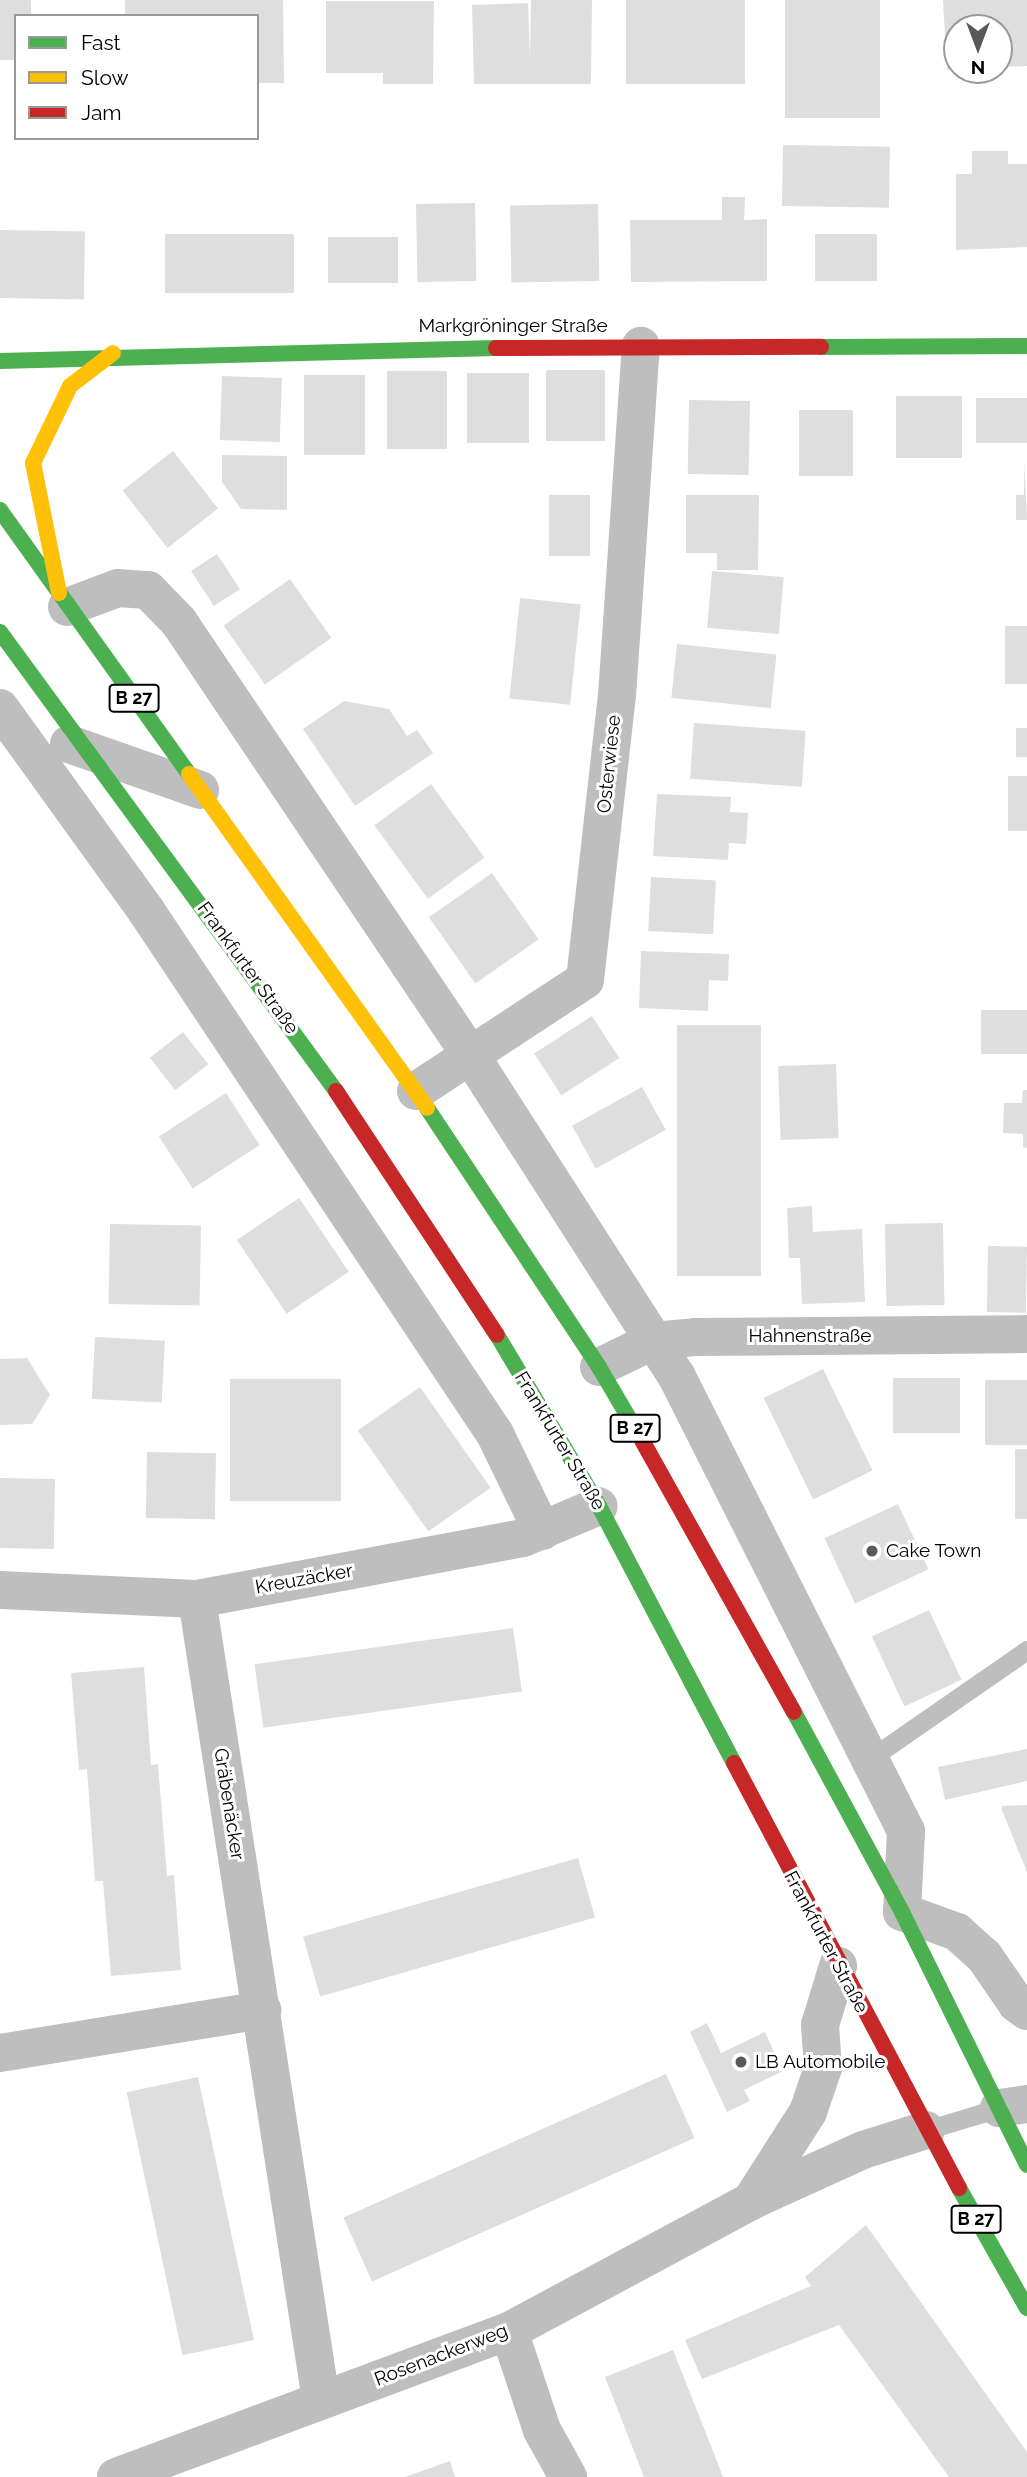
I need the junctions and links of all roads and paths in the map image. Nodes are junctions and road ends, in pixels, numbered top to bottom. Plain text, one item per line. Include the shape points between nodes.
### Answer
1 (641, 346) junction
2 (1027, 346) edge
3 (113, 353) junction
4 (0, 361) edge
5 (0, 510) edge
6 (63, 600) junction
7 (0, 632) edge
8 (5, 723) edge
9 (91, 751) junction
10 (200, 790) junction
11 (471, 1055) junction
12 (416, 1091) junction
13 (1027, 1334) edge
14 (653, 1340) junction
15 (599, 1367) junction
16 (600, 1506) junction
17 (542, 1531) junction
18 (0, 1590) edge
19 (197, 1599) junction
20 (1027, 1650) edge
21 (868, 1760) junction
22 (902, 1912) junction
23 (838, 1966) junction
24 (262, 2010) junction
25 (1027, 2011) edge
26 (0, 2053) edge
27 (1013, 2106) edge
28 (926, 2130) junction
29 (1027, 2165) edge
30 (751, 2201) junction
31 (1027, 2308) edge
32 (509, 2331) junction
33 (321, 2400) junction
34 (116, 2477) edge
35 (568, 2477) edge

1 - 2 main road, Markgröninger Straße
1 - 3 main road, Markgröninger Straße
1 - 11 street, Osterwiese via 617,695 585,980
3 - 4 main road, Markgröninger Straße
3 - 6 main road via 70,387 33,463
5 - 6 main road, B 27
6 - 10 main road, B 27
6 - 11 street via 118,588 148,590 179,622
7 - 9 main road, Frankfurter Straße / B 27
8 - 9 street
8 - 17 street via 147,912 495,1434
9 - 10 street
9 - 16 main road, Frankfurter Straße / B 27 via 363,1128 534,1393
10 - 12 main road, B 27
11 - 12 street, Osterwiese
11 - 14 street
12 - 15 main road, B 27
13 - 14 street, Hahnenstraße
14 - 15 street, Hahnenstraße
14 - 21 street via 676,1375
15 - 22 main road, B 27 via 709,1555
16 - 17 street, Kreuzäcker
16 - 23 main road, Frankfurter Straße / B 27
17 - 19 street, Kreuzäcker
18 - 19 street, Kreuzäcker
19 - 24 street, Gräbenäcker
20 - 21 lane
21 - 22 street via 906,1831
22 - 25 street via 957,1932 984,1956 1017,2004
22 - 27 main road, B 27
23 - 28 main road, Frankfurter Straße / B 27
23 - 30 street, Rosenackerweg via 821,2025 822,2067 808,2112
24 - 26 street
24 - 33 street, Gräbenäcker
27 - 28 lane
27 - 29 main road, B 27
28 - 30 street, Rosenackerweg via 863,2150
28 - 31 main road, Frankfurter Straße / B 27
30 - 32 street, Rosenackerweg
32 - 33 street, Rosenackerweg
32 - 35 street via 542,2430
33 - 34 street, Rosenackerweg

